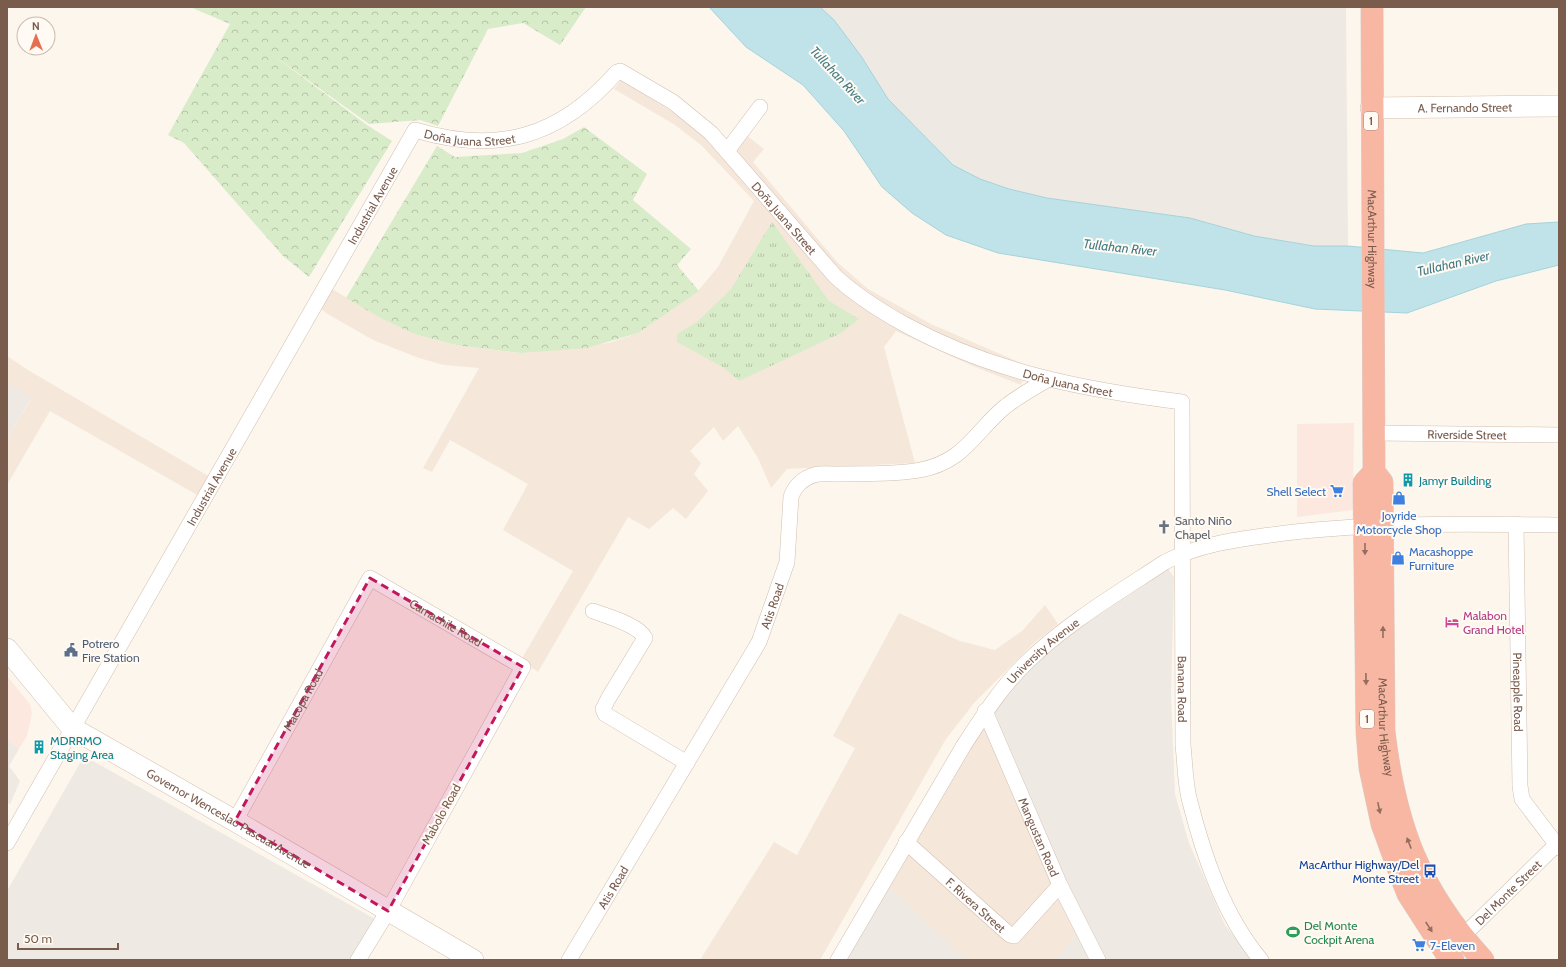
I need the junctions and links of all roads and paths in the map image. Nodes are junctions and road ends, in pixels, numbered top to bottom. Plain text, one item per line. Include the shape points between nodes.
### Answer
1 (1372, 7) edge
2 (1559, 106) edge
3 (760, 107) dead end
4 (1371, 108) junction
5 (414, 130) joint
6 (727, 151) junction
7 (1047, 380) junction
8 (1182, 402) joint
9 (1374, 433) junction
10 (1559, 435) edge
11 (1516, 524) junction
12 (1559, 525) edge
13 (1374, 527) junction
14 (1183, 553) junction
15 (370, 578) joint
16 (593, 611) dead end
17 (7, 649) edge
18 (523, 667) joint
19 (985, 711) junction
20 (72, 728) junction
21 (687, 763) junction
22 (235, 821) junction
23 (906, 842) junction
24 (7, 843) edge
25 (1558, 845) edge
26 (1060, 884) junction
27 (388, 910) junction
28 (1462, 937) junction
29 (1446, 958) edge
30 (358, 960) edge
31 (473, 960) edge
32 (569, 960) edge
33 (838, 960) edge
34 (1098, 960) edge
35 (1260, 960) edge
36 (1483, 960) edge

1 - 4 highway, MacArthur Highway / 1
2 - 4 main road, A. Fernando Street
3 - 6 street
4 - 9 highway, MacArthur Highway / 1
5 - 6 street, Doña Juana Street via 440,138 468,142 524,136 551,126 576,112 620,71 673,102 711,133
5 - 20 street, Industrial Avenue
6 - 7 street, Doña Juana Street via 848,289 923,334 1004,368
7 - 8 street, Doña Juana Street
7 - 21 street, Atis Road via 1006,406 959,454 938,465 900,472 814,475 799,484 791,497 787,562 759,642
8 - 14 street, Banana Road
9 - 10 street, Riverside Street
9 - 13 highway, MacArthur Highway / 1 via 1374,472 1382,482
11 - 12 street, University Avenue
11 - 13 street, University Avenue
11 - 25 street, Pineapple Road via 1521,793 1528,809
13 - 14 street, University Avenue via 1298,531 1207,546
28 -> 13 highway, MacArthur Highway / 1 via 1420,871 1400,820 1388,766 1384,732
13 -> 29 highway, MacArthur Highway / 1 via 1367,732 1370,768 1382,824 1402,879 1408,894
14 - 19 street, University Avenue via 1150,572 1056,636 1026,663
14 - 35 street, Banana Road via 1183,744 1190,801 1206,855 1226,908
15 - 18 street, Camachile Road
15 - 22 street, Macopa Road
16 - 21 street via 634,627 643,632 646,638 608,699 603,709 605,714
17 - 20 main road, Governor Wenceslao Pascual Avenue
18 - 27 street, Mabolo Road
19 - 23 street, University Avenue
19 - 26 street, Mangustan Road
20 - 22 main road, Governor Wenceslao Pascual Avenue
20 - 24 street, Industrial Avenue
21 - 32 street, Atis Road
22 - 27 main road, Governor Wenceslao Pascual Avenue
23 - 26 street, F. Rivera Street via 1010,935 1016,934
23 - 33 street, University Avenue
25 - 28 street, Del Monte Street
26 - 34 street, Mangustan Road
27 - 30 street, Mabolo Road
27 - 31 main road, Governor Wenceslao Pascual Avenue
28 - 29 main road, Del Monte Street
28 - 36 highway, MacArthur Highway / 1

